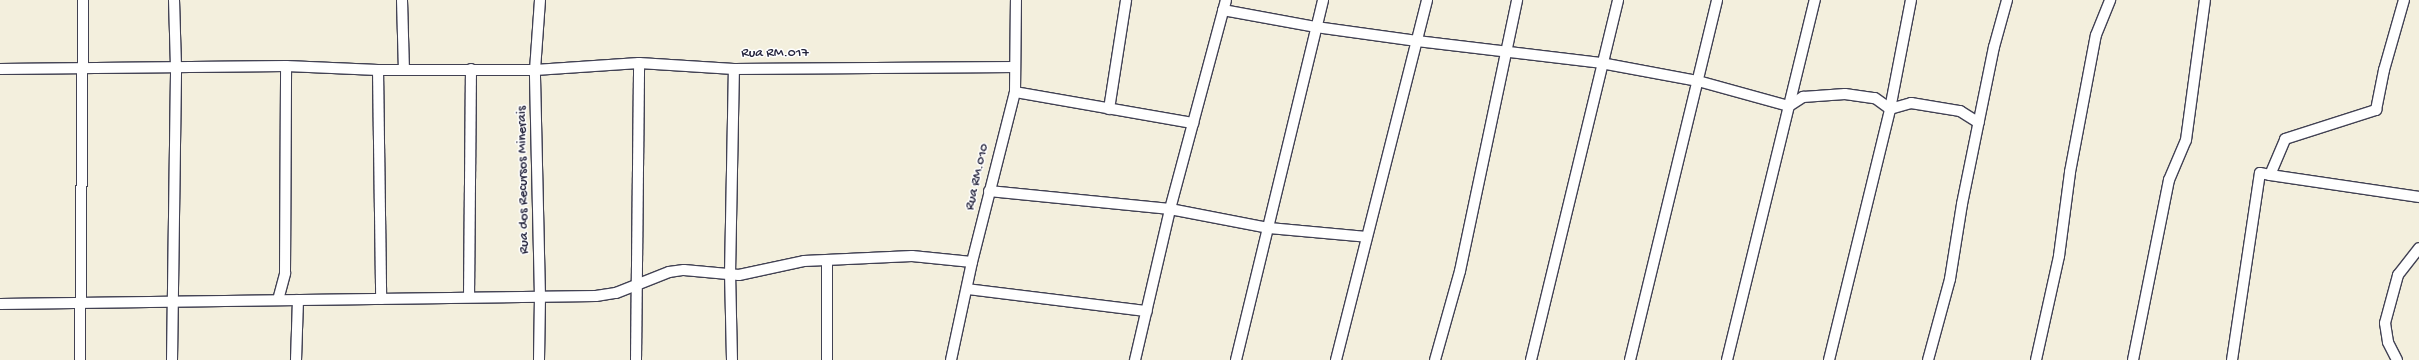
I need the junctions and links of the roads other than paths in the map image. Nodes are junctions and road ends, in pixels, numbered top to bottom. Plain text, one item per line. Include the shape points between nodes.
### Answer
1 (83, 0) edge
2 (174, 0) edge
3 (402, 0) edge
4 (540, 0) edge
5 (1016, 0) edge
6 (1126, 0) edge
7 (1226, 0) edge
8 (1323, 0) edge
9 (1427, 0) edge
10 (1518, 0) edge
11 (1618, 0) edge
12 (1717, 0) edge
13 (1815, 0) edge
14 (1911, 0) edge
15 (2007, 0) edge
16 (2110, 0) edge
17 (2205, 0) edge
18 (2404, 0) edge
19 (1223, 10) junction
20 (1316, 27) junction
21 (1417, 41) junction
22 (1505, 52) junction
23 (639, 63) junction
24 (1601, 63) junction
25 (286, 66) junction
26 (176, 67) junction
27 (1015, 67) junction
28 (0, 69) edge
29 (84, 69) junction
30 (471, 69) junction
31 (734, 69) junction
32 (378, 70) junction
33 (404, 70) junction
34 (535, 70) junction
35 (1698, 81) junction
36 (1015, 92) junction
37 (1789, 106) junction
38 (1109, 109) junction
39 (1890, 109) junction
40 (1193, 123) junction
41 (1979, 123) junction
42 (2270, 175) junction
43 (989, 191) junction
44 (2419, 197) edge
45 (1170, 209) junction
46 (1269, 228) junction
47 (1366, 237) junction
48 (2419, 248) edge
49 (827, 261) junction
50 (972, 262) junction
51 (730, 274) junction
52 (637, 284) junction
53 (967, 289) junction
54 (469, 297) junction
55 (540, 297) junction
56 (381, 299) junction
57 (278, 300) junction
58 (298, 300) junction
59 (173, 301) junction
60 (0, 304) edge
61 (81, 305) junction
62 (1147, 311) junction
63 (80, 360) edge
64 (172, 360) edge
65 (296, 360) edge
66 (539, 360) edge
67 (636, 360) edge
68 (732, 360) edge
69 (827, 360) edge
70 (951, 360) edge
71 (1135, 360) edge
72 (1236, 360) edge
73 (1336, 360) edge
74 (1435, 360) edge
75 (1531, 360) edge
76 (1630, 360) edge
77 (1727, 360) edge
78 (1829, 360) edge
79 (1928, 360) edge
80 (2036, 360) edge
81 (2134, 360) edge
82 (2232, 360) edge
83 (2397, 360) edge

1 - 29 street
2 - 26 street
3 - 33 street
4 - 34 street, Rua dos Recursos Minerais
5 - 27 street, Rua RM.010
6 - 38 street
7 - 19 street
8 - 20 street
9 - 21 street
10 - 22 street
11 - 24 street
12 - 35 street
13 - 37 street
14 - 39 street
15 - 41 street via 1994,47
16 - 80 street via 2096,35 2070,172 2058,256
17 - 81 street via 2186,140 2169,180
18 - 42 street via 2384,70 2376,110 2285,139
19 - 20 street
19 - 40 street
20 - 21 street
20 - 46 street
21 - 22 street
21 - 47 street
22 - 24 street
22 - 74 street via 1460,271
23 - 31 street, Rua RM.017
23 - 34 street, Rua RM.017
23 - 52 street
24 - 35 street
24 - 75 street
25 - 26 street, Rua RM.017
25 - 32 street, Rua RM.017
25 - 57 street via 286,273
26 - 29 street, Rua RM.017
26 - 59 street
27 - 31 street, Rua RM.017
27 - 36 street, Rua RM.010
28 - 29 street, Rua RM.017
29 - 61 street
30 - 33 street, Rua RM.017
30 - 34 street, Rua RM.017
30 - 54 street
31 - 51 street
32 - 33 street, Rua RM.017
32 - 56 street
34 - 55 street, Rua dos Recursos Minerais
35 - 37 street
35 - 76 street
36 - 38 street
36 - 43 street, Rua RM.010
37 - 39 street via 1803,97 1845,94 1875,98
37 - 77 street
38 - 40 street
39 - 41 street via 1911,103 1919,104 1960,111
39 - 78 street
40 - 45 street
41 - 79 street via 1950,279
42 - 44 street
42 - 82 street via 2260,173 2256,189
43 - 45 street
43 - 50 street, Rua RM.010
45 - 46 street
45 - 62 street
46 - 47 street
46 - 72 street
47 - 73 street
48 - 83 street via 2398,275 2385,323 2388,342
49 - 50 street via 912,256
49 - 51 street via 804,261 755,273
49 - 69 street
50 - 53 street, Rua RM.010
51 - 52 street via 676,271
51 - 68 street
52 - 55 street via 616,293 596,296
52 - 67 street
53 - 62 street
53 - 70 street, Rua RM.010
54 - 55 street
54 - 56 street
55 - 66 street, Rua dos Recursos Minerais
56 - 58 street
57 - 58 street
57 - 59 street
58 - 65 street
59 - 61 street
59 - 64 street
60 - 61 street
61 - 63 street
62 - 71 street

